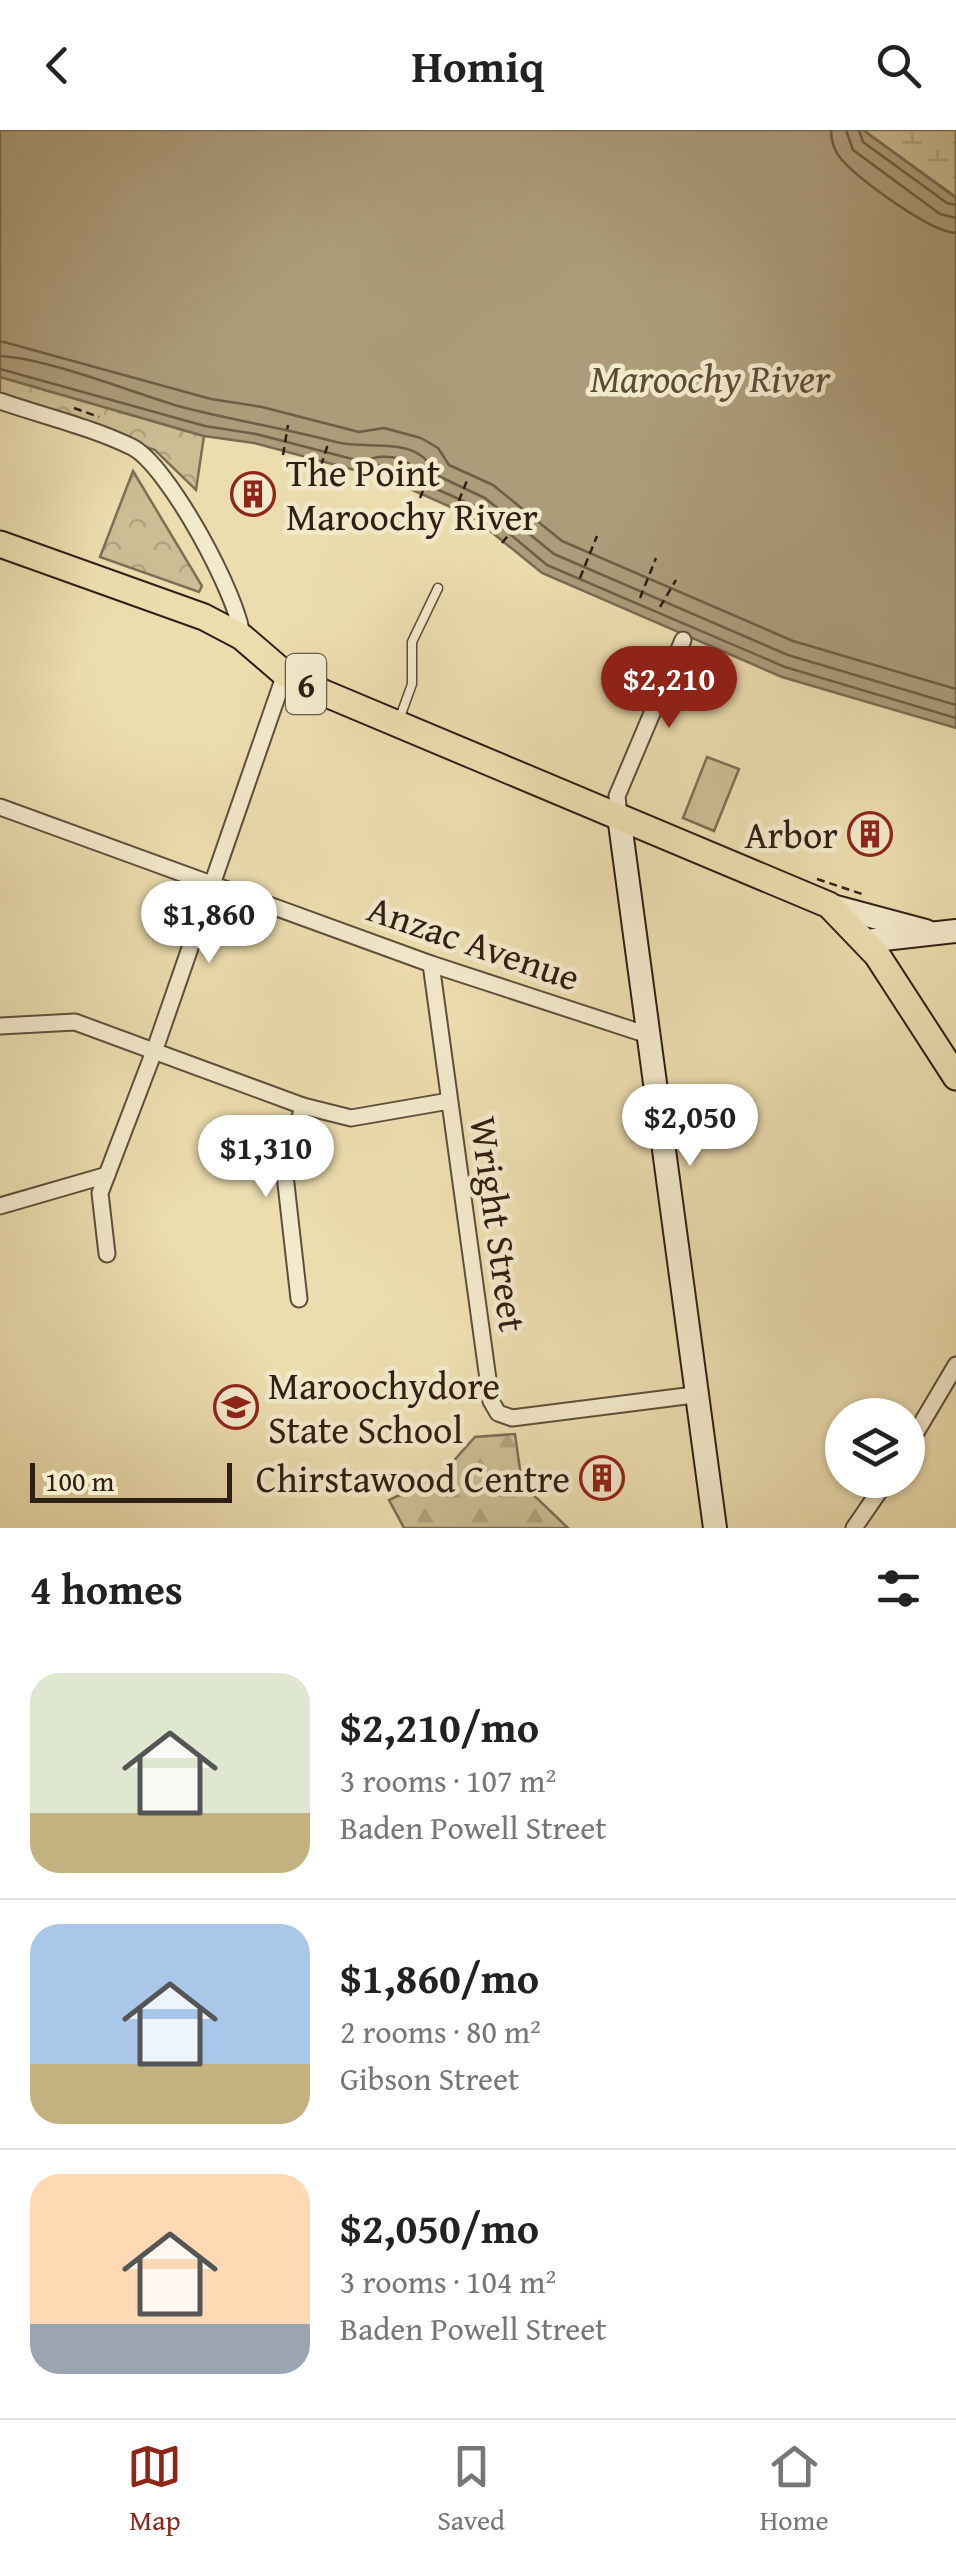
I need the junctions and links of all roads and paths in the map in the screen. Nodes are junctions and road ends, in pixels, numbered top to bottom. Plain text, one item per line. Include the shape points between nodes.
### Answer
1 (0, 401) edge
2 (288, 426) dead end
3 (328, 444) dead end
4 (283, 455) dead end
5 (321, 466) dead end
6 (434, 466) dead end
7 (468, 478) dead end
8 (420, 498) dead end
9 (454, 512) dead end
10 (533, 515) dead end
11 (597, 536) dead end
12 (0, 544) edge
13 (502, 544) dead end
14 (656, 558) dead end
15 (580, 578) dead end
16 (676, 580) dead end
17 (438, 588) dead end
18 (640, 598) dead end
19 (660, 607) dead end
20 (242, 638) junction
21 (682, 640) dead end
22 (286, 674) junction
23 (398, 724) junction
24 (0, 807) edge
25 (619, 816) junction
26 (814, 880) dead end
27 (214, 884) junction
28 (868, 896) dead end
29 (829, 905) junction
30 (926, 931) junction
31 (956, 931) edge
32 (866, 941) junction
33 (432, 964) junction
34 (0, 1026) edge
35 (645, 1034) junction
36 (155, 1049) junction
37 (956, 1077) edge
38 (449, 1101) junction
39 (304, 1106) junction
40 (107, 1175) junction
41 (0, 1206) edge
42 (108, 1254) dead end
43 (299, 1299) dead end
44 (956, 1365) edge
45 (694, 1395) junction
46 (925, 1417) edge
47 (876, 1498) edge
48 (859, 1526) edge
49 (715, 1528) edge

1 - 20 street via 135,448 161,473 238,610
2 - 4 path
3 - 5 path
6 - 8 path
7 - 9 path
10 - 13 path via 528,511
11 - 15 path
12 - 20 main road, 6 via 204,616
14 - 18 path
16 - 19 path
17 - 23 lane via 412,642 412,684
20 - 22 main road, 6
21 - 25 street via 617,796
22 - 23 main road, 6
22 - 27 street
23 - 25 main road, 6
24 - 27 street, Anzac Avenue
25 - 29 main road, 6
25 - 35 street
26 - 28 path
27 - 33 street, Anzac Avenue
27 - 36 street
29 - 30 street
29 - 32 main road, 6
30 - 31 street
30 - 32 street
32 - 37 main road, 6
33 - 35 street, Anzac Avenue
33 - 38 street, Wright Street
34 - 36 street via 75,1022
35 - 45 street
36 - 39 street
36 - 40 street
38 - 39 street via 351,1118
38 - 45 street, Wright Street via 498,1413 512,1418
39 - 43 street via 286,1175
40 - 41 street
40 - 42 street via 100,1193
44 - 46 street
45 - 49 street
47 - 48 street

